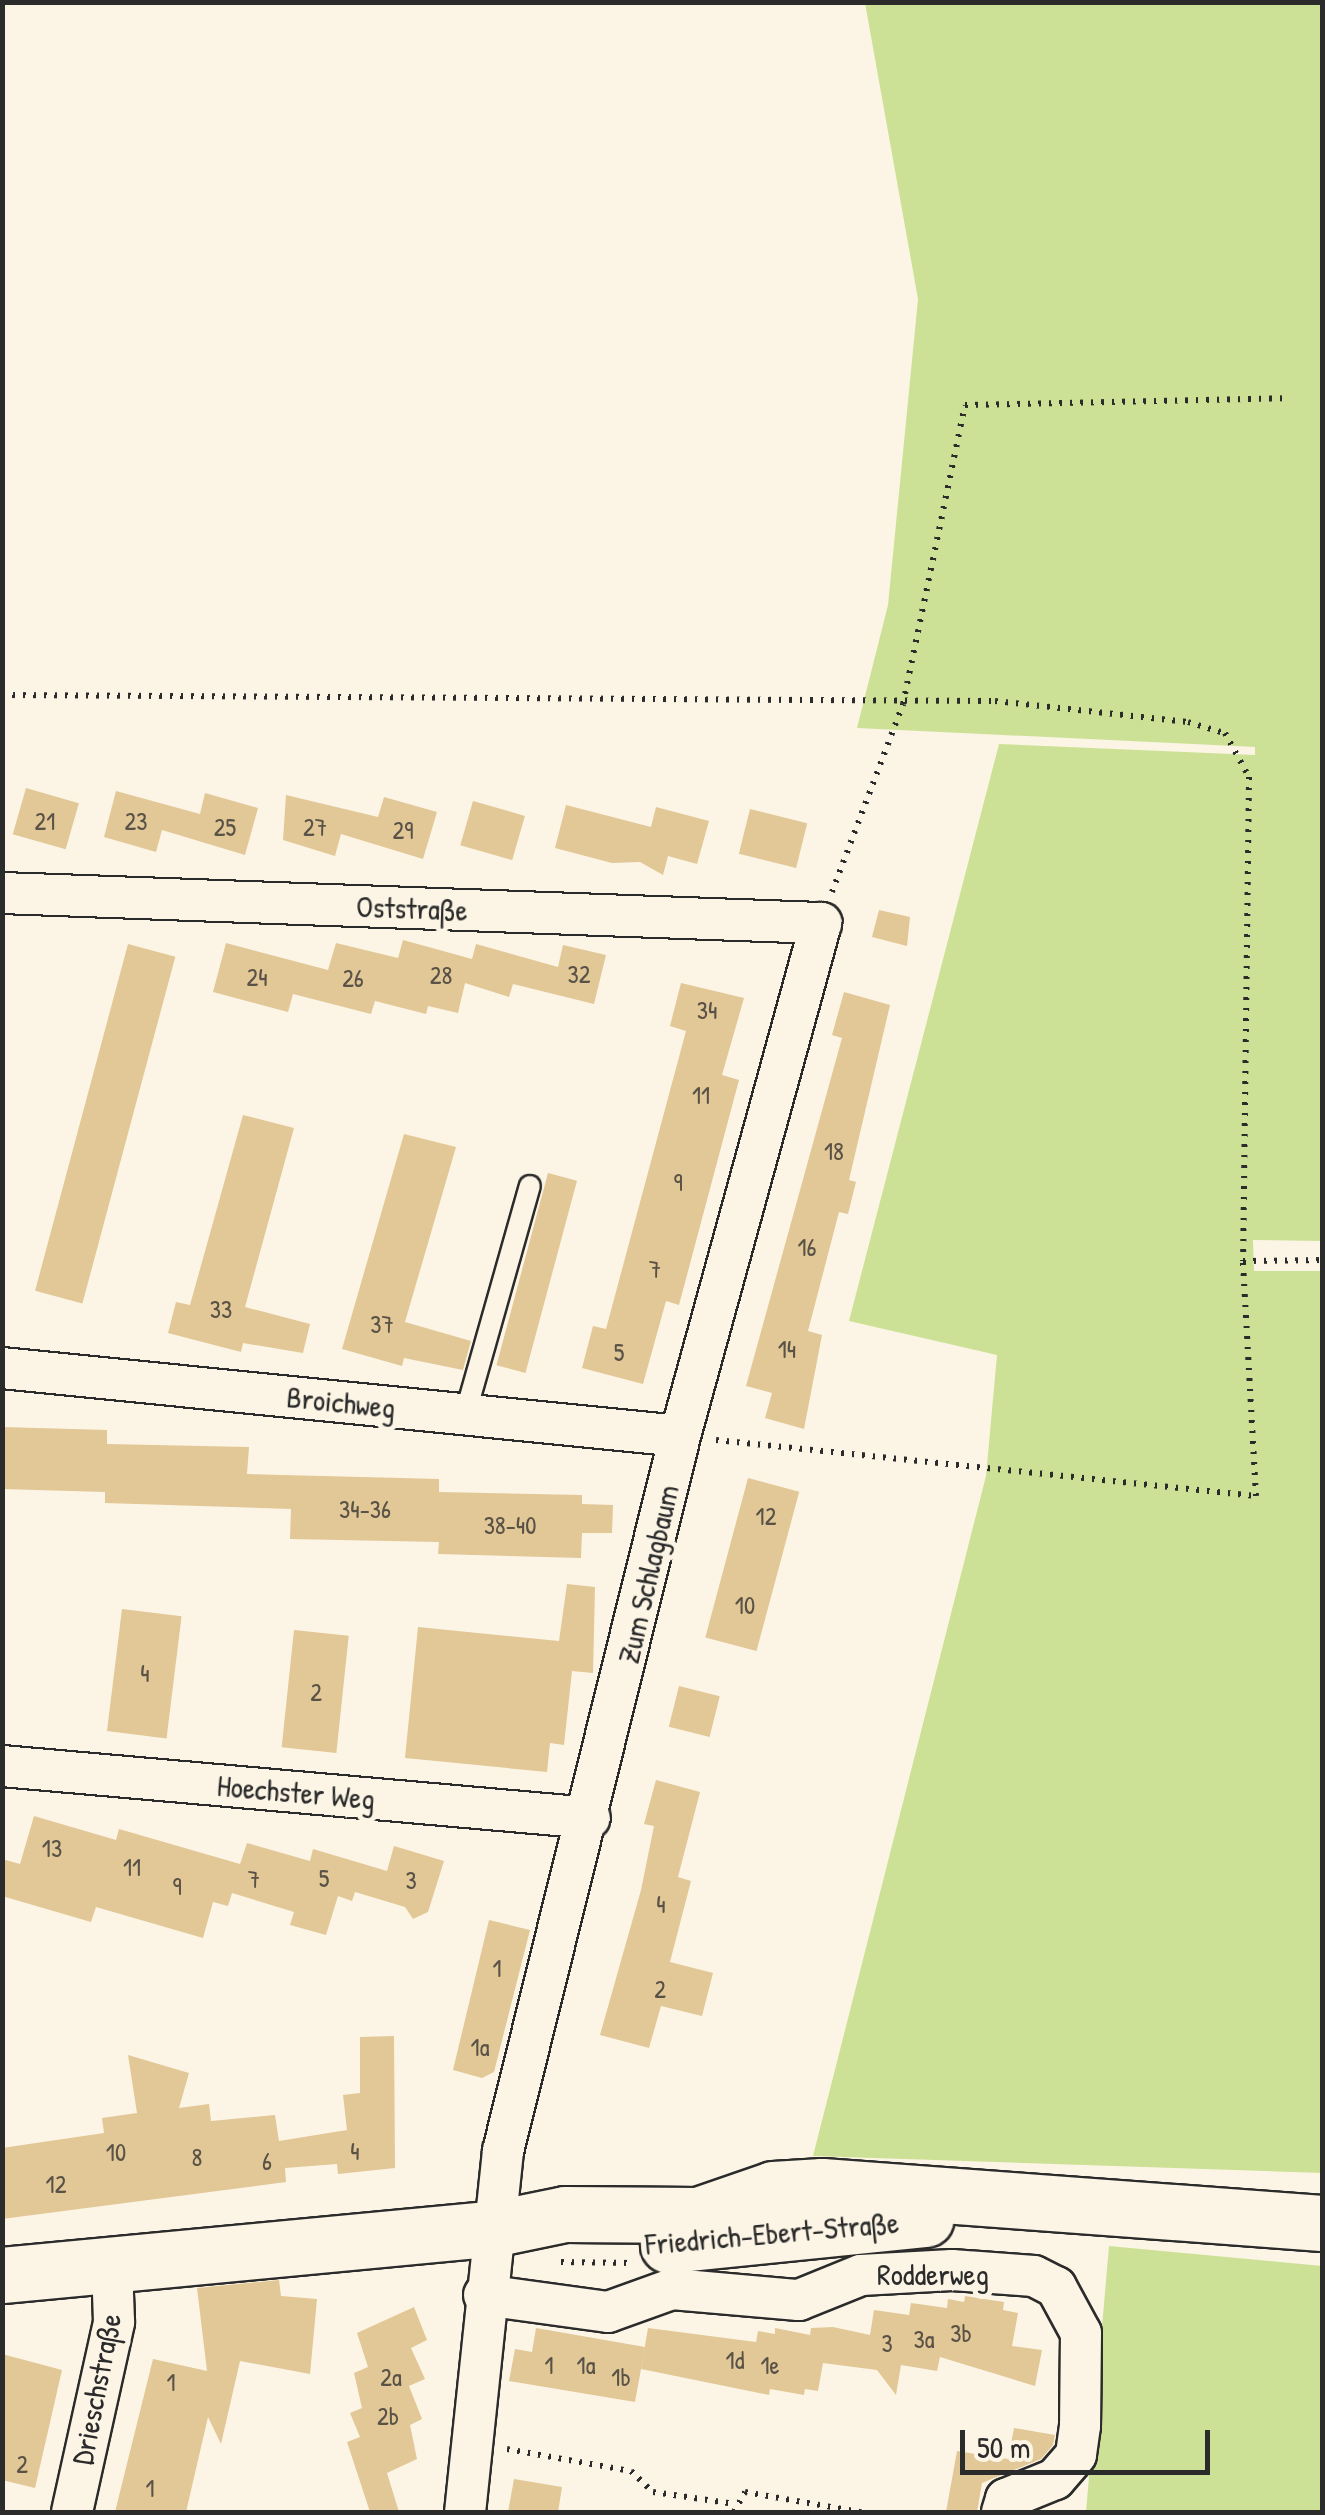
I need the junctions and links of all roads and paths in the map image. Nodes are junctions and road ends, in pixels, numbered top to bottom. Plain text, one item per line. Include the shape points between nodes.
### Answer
1 (1287, 398) dead end
2 (2, 695) edge
3 (902, 704) junction
4 (2, 893) edge
5 (821, 922) junction
6 (530, 1186) dead end
7 (1322, 1260) edge
8 (1243, 1261) junction
9 (2, 1368) edge
10 (465, 1415) junction
11 (680, 1436) junction
12 (2, 1766) edge
13 (590, 1818) junction
14 (1322, 2223) edge
15 (492, 2229) junction
16 (112, 2266) junction
17 (2, 2275) edge
18 (484, 2295) junction
19 (473, 2441) junction
20 (735, 2508) edge
21 (72, 2512) edge
22 (465, 2512) edge
23 (861, 2512) edge
24 (1002, 2512) edge

1 - 3 path via 965,405
2 - 3 path
3 - 5 path
3 - 8 path via 996,701 1226,732 1249,777
4 - 5 street, Oststraße
5 - 11 street, Zum Schlagbaum
6 - 10 lane
7 - 8 path
8 - 11 path via 1256,1496
9 - 10 street, Broichweg
10 - 11 street, Broichweg
11 - 13 street, Zum Schlagbaum
12 - 13 street, Hoechster Weg
13 - 15 street, Zum Schlagbaum via 503,2151
14 - 15 main road, Friedrich-Ebert-Straße via 1054,2205 660,2246 564,2246
15 - 16 main road, Friedrich-Ebert-Straße
15 - 18 street
16 - 17 main road, Friedrich-Ebert-Straße
16 - 21 street, Drieschstraße via 114,2322
18 - 19 street
18 - 24 street, Rodderweg via 608,2312 672,2290 800,2300 860,2275 952,2270 1034,2276 1056,2287 1082,2333 1080,2426 1076,2455 1055,2479 1006,2500
19 - 20 path via 631,2472 654,2492
19 - 22 street
20 - 23 path via 746,2492

